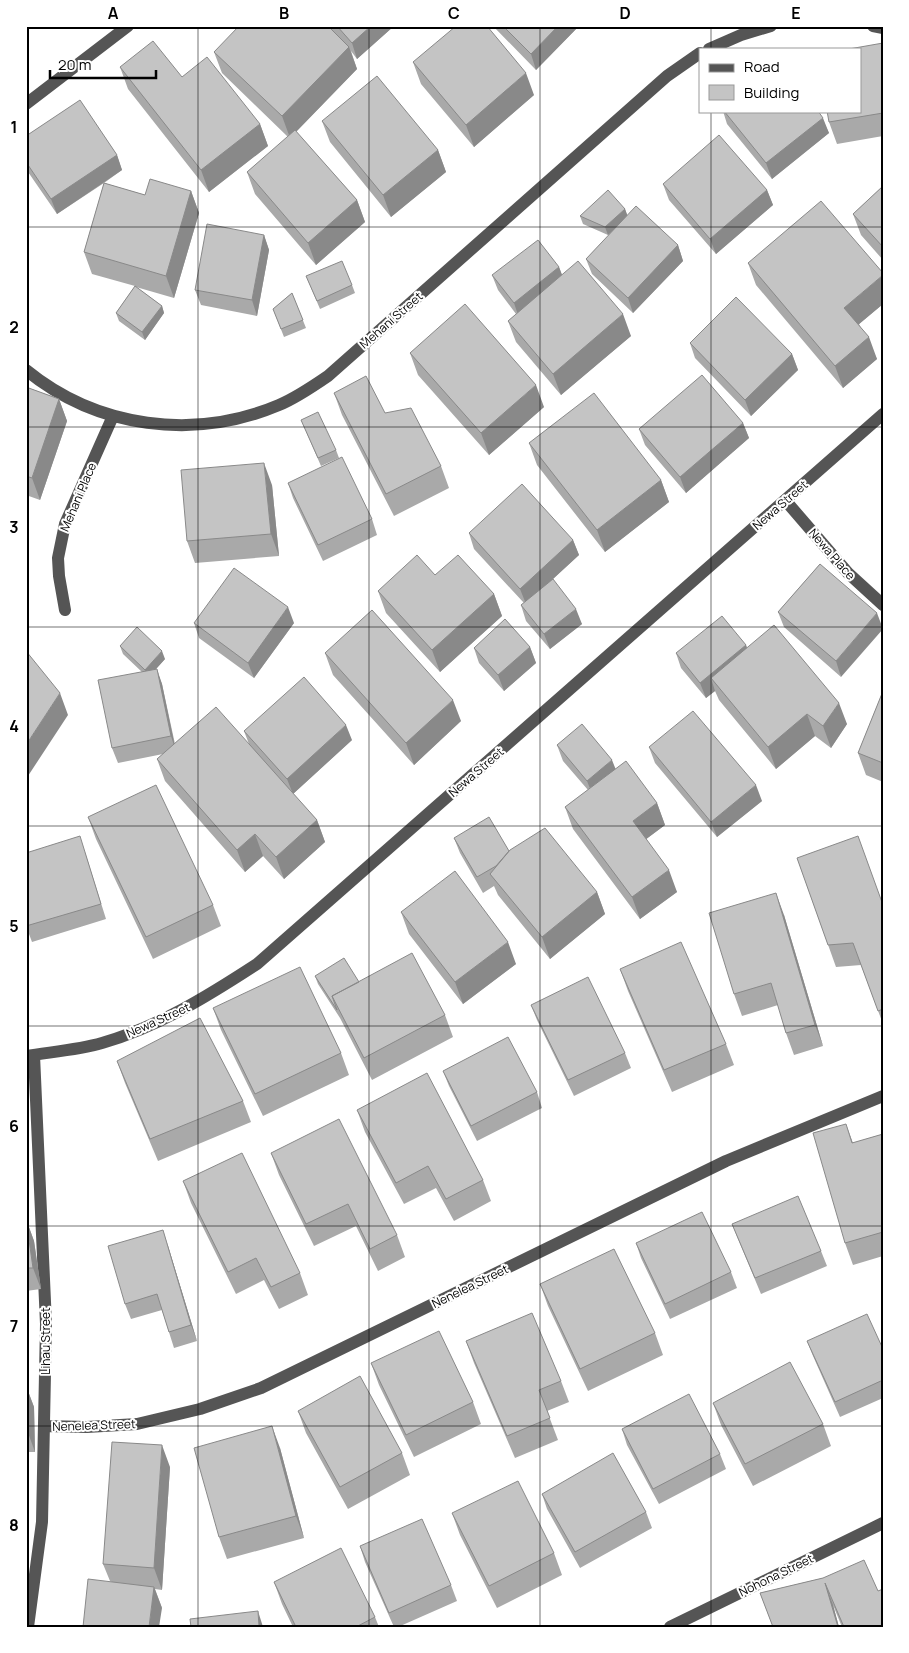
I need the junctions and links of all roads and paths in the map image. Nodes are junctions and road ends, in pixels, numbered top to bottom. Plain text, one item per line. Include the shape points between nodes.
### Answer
1 (128, 26) edge
2 (771, 26) edge
3 (873, 26) edge
4 (883, 28) edge
5 (711, 48) edge
6 (699, 55) edge
7 (26, 104) edge
8 (26, 370) edge
9 (883, 414) edge
10 (113, 416) junction
11 (785, 500) junction
12 (883, 605) edge
13 (65, 610) dead end
14 (30, 1055) edge
15 (883, 1096) edge
16 (44, 1426) junction
17 (883, 1523) edge
18 (28, 1627) edge
19 (670, 1627) edge

1 - 7 street
2 - 5 street via 741,34
3 - 4 street
6 - 10 street, Mehani Street via 667,76 328,376 305,392 280,405 226,422 170,426
8 - 10 street, Mehani Street via 61,394
9 - 11 street, Newa Street
10 - 13 street, Mehani Place via 65,524 58,558
11 - 12 street, Newa Place via 848,573
11 - 14 street, Newa Street via 257,964 208,996 156,1023 100,1044
14 - 16 street, Lihau Street via 46,1324
15 - 16 street, Nenelea Street via 726,1161 261,1388 200,1409 137,1424
16 - 18 street, Lihau Street via 42,1522
17 - 19 street, Nohona Street

